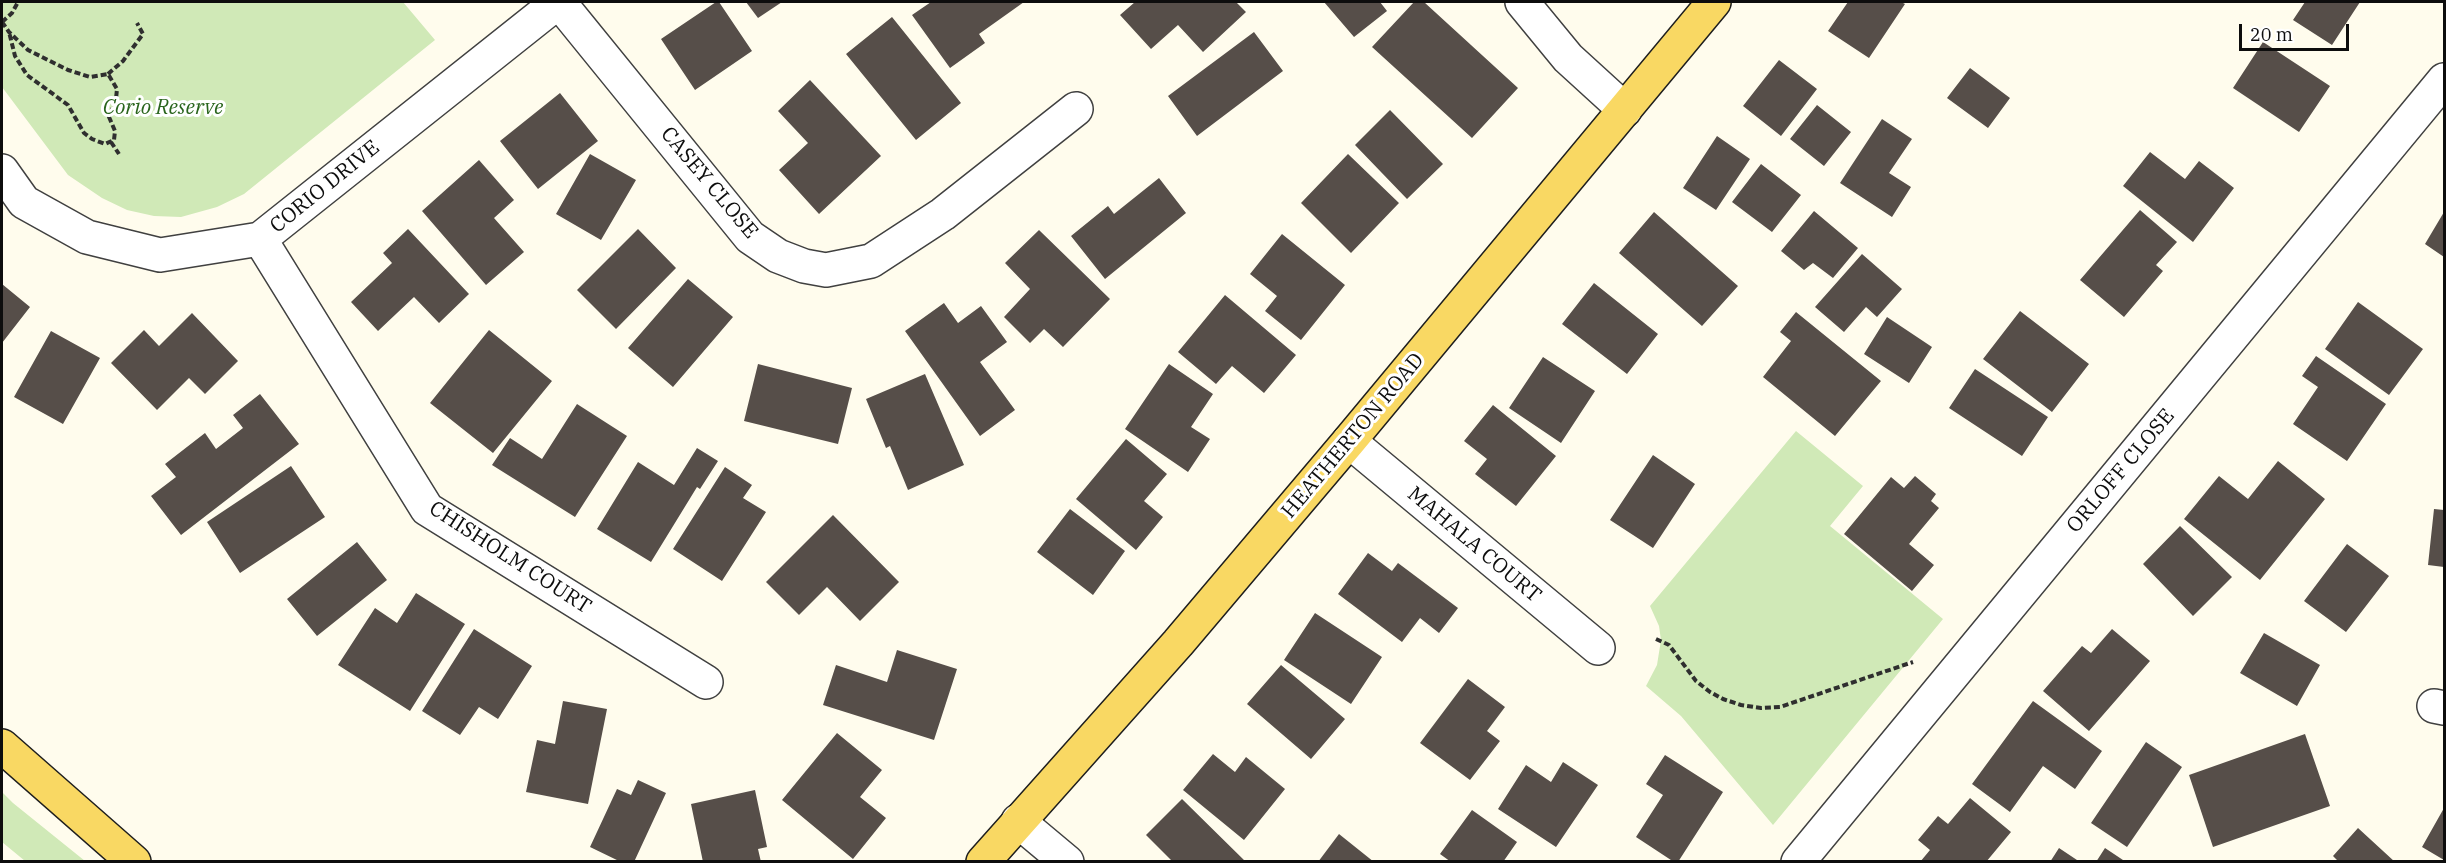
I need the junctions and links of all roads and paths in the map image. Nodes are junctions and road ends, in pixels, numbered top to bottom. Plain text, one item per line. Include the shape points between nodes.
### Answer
1 (18, 2) edge
2 (559, 2) edge
3 (1522, 2) edge
4 (1714, 2) edge
5 (2, 22) edge
6 (137, 23) dead end
7 (9, 32) junction
8 (108, 74) junction
9 (2445, 80) edge
10 (1076, 109) dead end
11 (1625, 110) junction
12 (111, 142) junction
13 (119, 153) dead end
14 (2, 171) edge
15 (260, 239) junction
16 (1349, 441) junction
17 (1656, 639) dead end
18 (1598, 648) dead end
19 (1913, 662) dead end
20 (706, 682) dead end
21 (2, 746) edge
22 (1018, 821) junction
23 (134, 861) edge
24 (983, 861) edge
25 (1067, 861) edge
26 (1798, 861) edge

1 - 5 path
2 - 10 street, CASEY CLOSE via 750,237 778,256 804,266 826,270 870,261 943,214
2 - 15 street, CORIO DRIVE
3 - 11 street via 1568,57
4 - 11 main road, HEATHERTON ROAD
5 - 7 path
6 - 8 path via 143,34
7 - 8 path via 28,50 68,70 90,77
7 - 12 path via 15,56 27,75 68,105 84,133 99,143
8 - 12 path via 117,89 109,117 115,131
9 - 26 street, ORLOFF CLOSE
11 - 16 main road, HEATHERTON ROAD
12 - 13 path
14 - 15 street, CORIO DRIVE via 24,202 87,237 160,255
15 - 20 street, CHISHOLM COURT via 427,508
16 - 18 street, MAHALA COURT
16 - 22 main road, HEATHERTON ROAD via 1178,643
17 - 19 path via 1669,645 1696,681 1710,692 1761,708 1801,701
21 - 23 main road
22 - 24 main road, HEATHERTON ROAD
22 - 25 street

